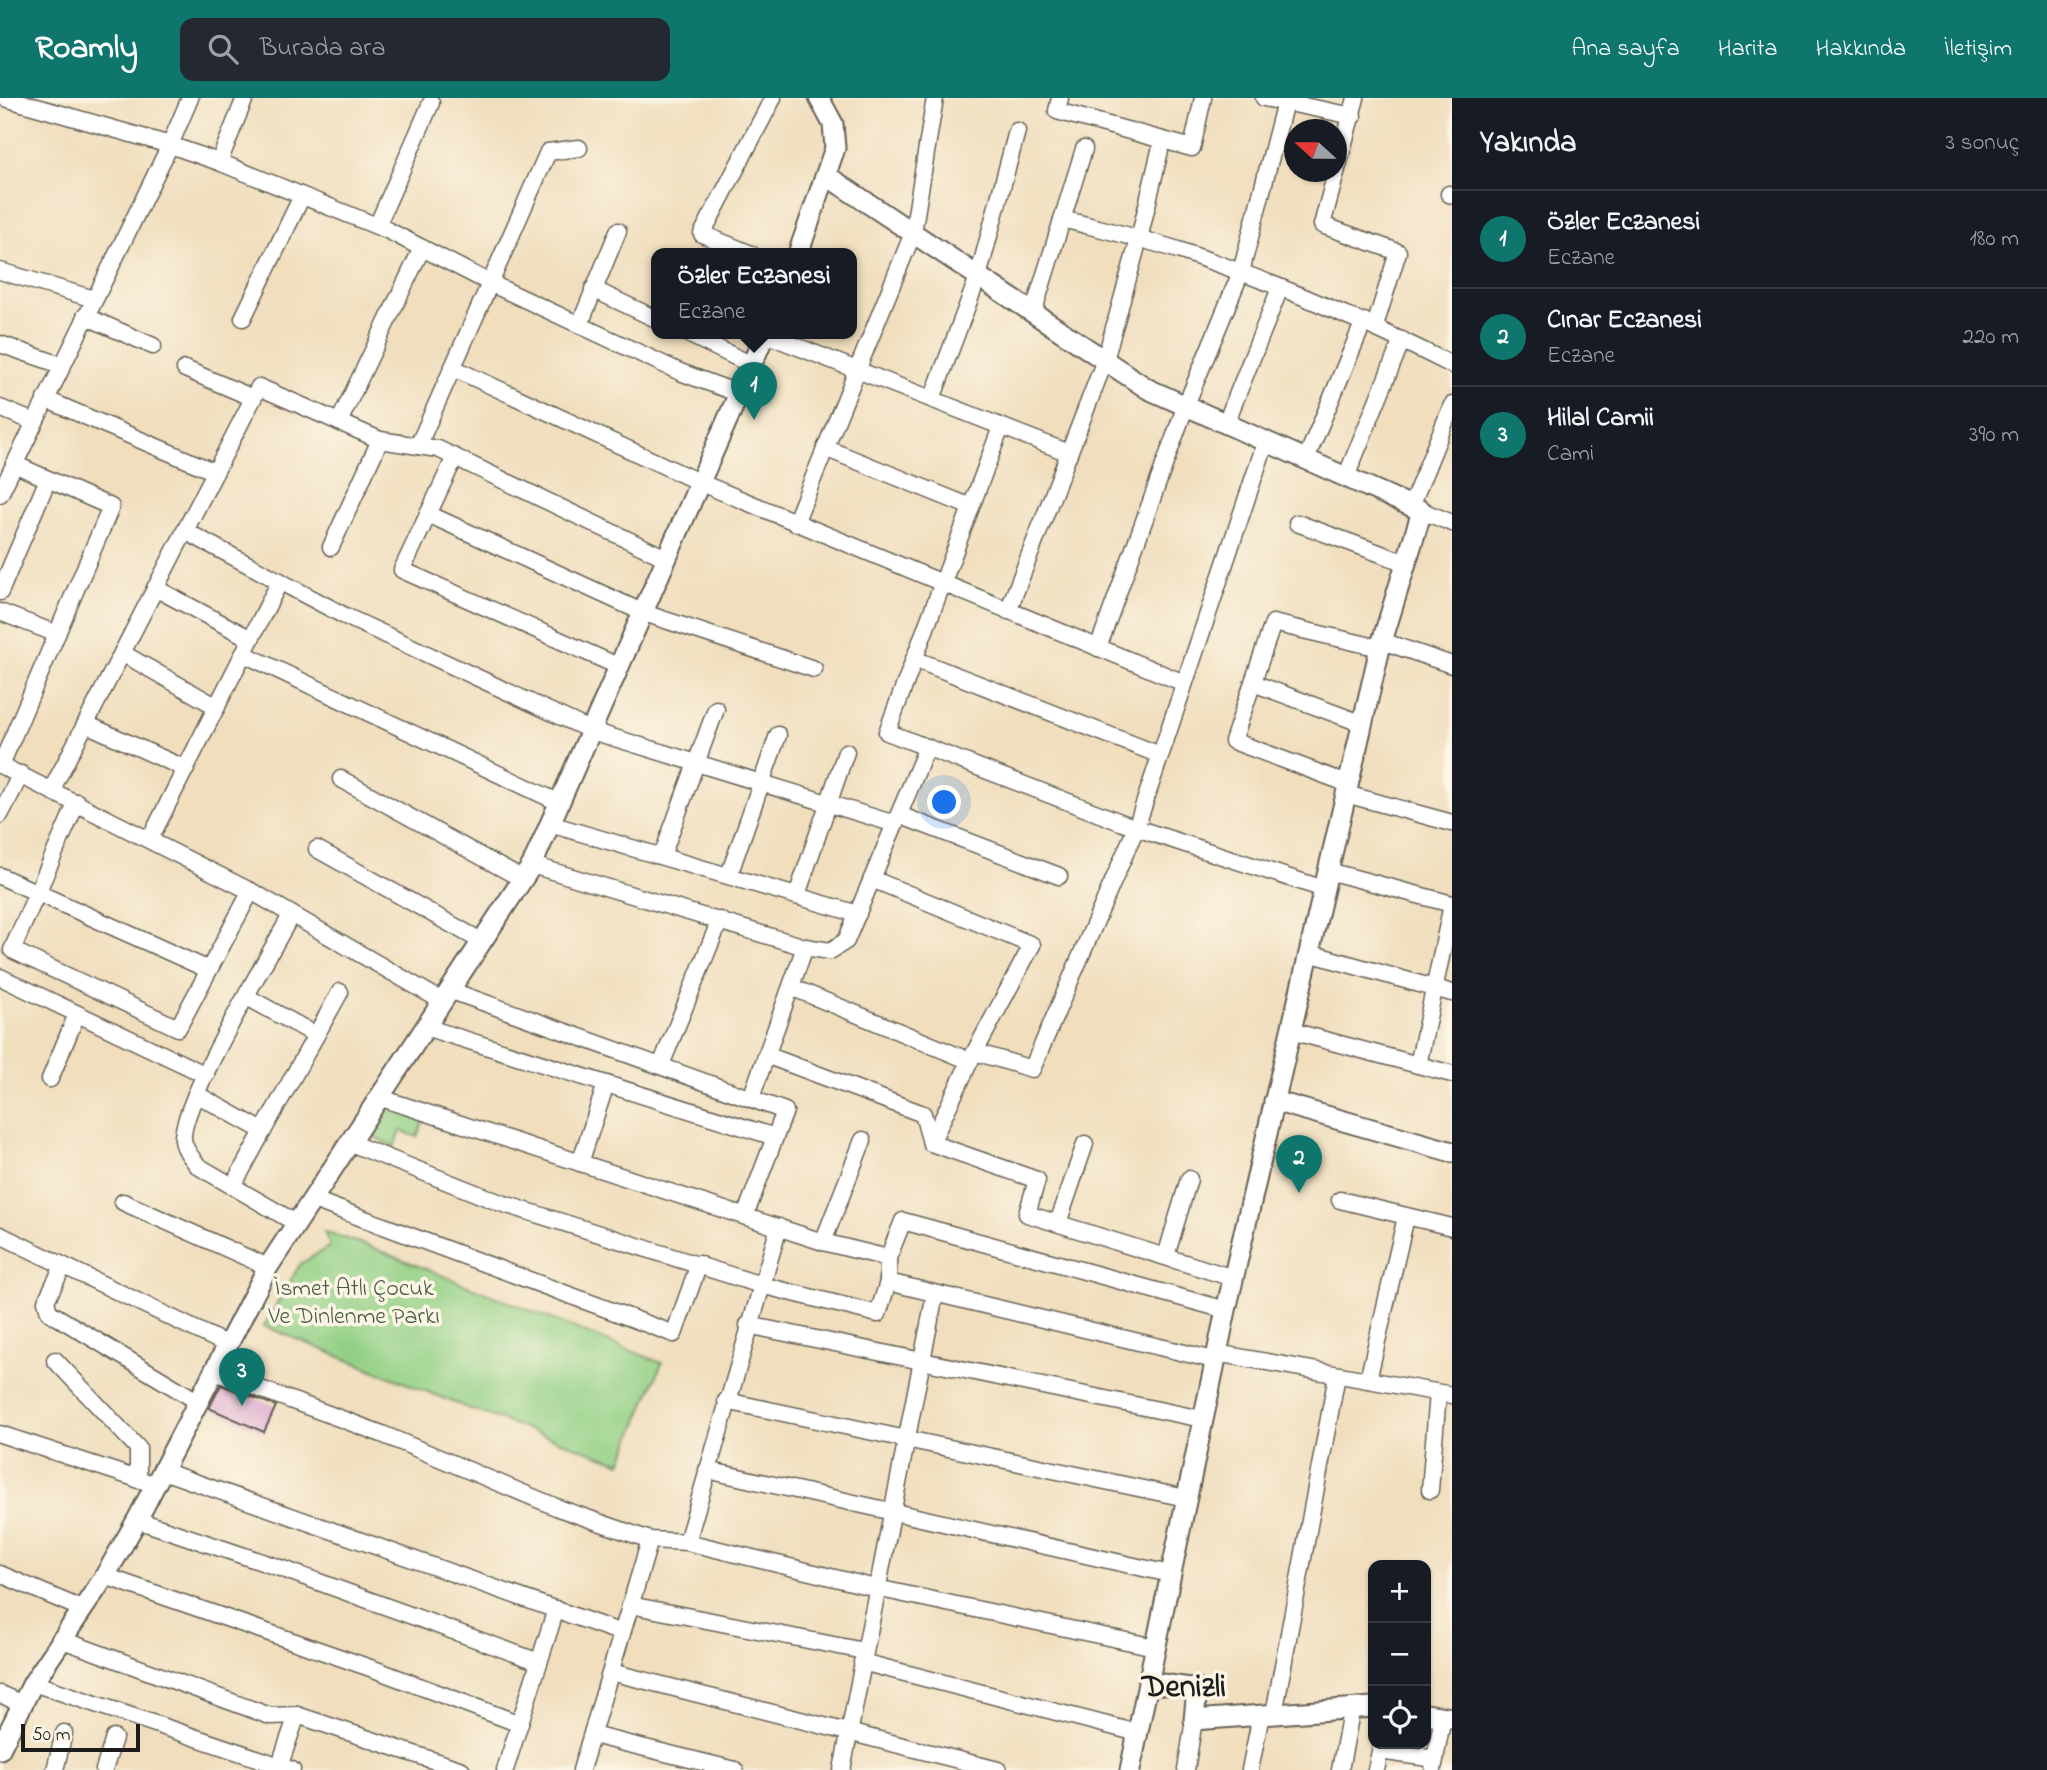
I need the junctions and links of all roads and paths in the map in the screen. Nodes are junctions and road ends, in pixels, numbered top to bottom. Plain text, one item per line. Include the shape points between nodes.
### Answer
1 (5, 98) edge
2 (190, 98) edge
3 (245, 98) edge
4 (773, 98) edge
5 (819, 98) edge
6 (935, 98) edge
7 (1060, 98) edge
8 (1203, 98) edge
9 (1264, 98) edge
10 (1356, 98) edge
11 (1285, 100) edge
12 (431, 103) dead end
13 (1353, 116) junction
14 (1017, 131) dead end
15 (1162, 142) junction
16 (170, 145) junction
17 (579, 148) dead end
18 (1084, 149) dead end
19 (219, 162) junction
20 (827, 176) junction
21 (302, 196) junction
22 (1062, 219) junction
23 (377, 226) junction
24 (618, 232) dead end
25 (913, 233) junction
26 (1139, 239) junction
27 (422, 248) junction
28 (736, 248) edge
29 (800, 248) edge
30 (0, 271) edge
31 (1241, 272) junction
32 (978, 276) junction
33 (492, 284) junction
34 (1280, 288) junction
35 (593, 289) junction
36 (94, 299) junction
37 (1033, 313) junction
38 (85, 316) junction
39 (651, 317) edge
40 (243, 318) dead end
41 (580, 324) junction
42 (1369, 324) junction
43 (698, 339) edge
44 (763, 339) edge
45 (778, 339) edge
46 (1402, 340) junction
47 (0, 344) edge
48 (153, 346) dead end
49 (1105, 360) junction
50 (61, 365) junction
51 (752, 365) junction
52 (1452, 365) edge
53 (453, 368) junction
54 (185, 369) dead end
55 (856, 370) junction
56 (740, 394) junction
57 (253, 398) junction
58 (45, 399) junction
59 (932, 400) junction
60 (1186, 405) junction
61 (1452, 405) edge
62 (0, 408) edge
63 (34, 422) junction
64 (339, 422) junction
65 (1226, 422) junction
66 (1001, 426) junction
67 (380, 440) junction
68 (1266, 441) junction
69 (418, 446) junction
70 (825, 448) junction
71 (1069, 453) junction
72 (455, 457) junction
73 (1306, 459) junction
74 (14, 464) junction
75 (215, 472) junction
76 (1346, 477) junction
77 (48, 479) junction
78 (701, 483) junction
79 (1, 490) edge
80 (971, 507) junction
81 (1416, 509) junction
82 (428, 514) junction
83 (794, 523) junction
84 (1297, 523) dead end
85 (1452, 523) edge
86 (185, 531) junction
87 (331, 547) dead end
88 (667, 559) junction
89 (1406, 563) junction
90 (280, 581) junction
91 (942, 584) junction
92 (155, 588) junction
93 (0, 592) edge
94 (1007, 611) junction
95 (0, 612) edge
96 (644, 613) junction
97 (57, 634) junction
98 (1381, 645) junction
99 (247, 647) junction
100 (1098, 648) junction
101 (122, 653) junction
102 (914, 659) junction
103 (1452, 665) edge
104 (620, 667) junction
105 (814, 669) dead end
106 (1184, 683) junction
107 (1253, 683) junction
108 (217, 707) junction
109 (716, 709) dead end
110 (86, 723) junction
111 (1363, 724) junction
112 (592, 731) junction
113 (778, 735) dead end
114 (927, 747) junction
115 (846, 752) dead end
116 (1160, 755) junction
117 (695, 764) junction
118 (0, 765) edge
119 (186, 769) junction
120 (21, 774) junction
121 (341, 779) dead end
122 (758, 785) junction
123 (52, 789) junction
124 (1347, 789) junction
125 (77, 802) junction
126 (560, 803) junction
127 (827, 804) junction
128 (0, 815) edge
129 (897, 820) junction
130 (1452, 823) edge
131 (550, 824) junction
132 (1136, 828) junction
133 (150, 839) junction
134 (317, 849) dead end
135 (662, 856) junction
136 (527, 872) junction
137 (729, 875) junction
138 (0, 876) edge
139 (1059, 876) dead end
140 (872, 879) junction
141 (1326, 880) junction
142 (251, 891) junction
143 (36, 892) junction
144 (797, 895) junction
145 (1452, 905) edge
146 (858, 914) junction
147 (291, 915) junction
148 (720, 920) junction
149 (481, 941) junction
150 (805, 947) junction
151 (1309, 953) junction
152 (209, 970) junction
153 (0, 977) edge
154 (791, 987) junction
155 (1435, 988) junction
156 (341, 992) dead end
157 (1452, 993) edge
158 (445, 996) junction
159 (247, 997) junction
160 (77, 1014) junction
161 (425, 1027) junction
162 (1291, 1031) junction
163 (317, 1035) junction
164 (766, 1055) junction
165 (972, 1057) junction
166 (661, 1065) junction
167 (1418, 1065) junction
168 (1452, 1074) edge
169 (206, 1075) junction
170 (50, 1079) dead end
171 (606, 1084) junction
172 (197, 1094) junction
173 (378, 1097) junction
174 (751, 1098) junction
175 (1275, 1101) junction
176 (263, 1131) junction
177 (775, 1137) junction
178 (863, 1140) dead end
179 (348, 1142) junction
180 (931, 1143) junction
181 (1086, 1144) dead end
182 (1452, 1152) edge
183 (580, 1163) junction
184 (1189, 1179) dead end
185 (233, 1186) junction
186 (311, 1199) junction
187 (1340, 1200) dead end
188 (123, 1202) dead end
189 (745, 1216) junction
190 (1406, 1217) junction
191 (296, 1223) junction
192 (1058, 1223) junction
193 (779, 1227) junction
194 (1452, 1227) edge
195 (0, 1235) edge
196 (823, 1242) junction
197 (1167, 1256) junction
198 (888, 1258) junction
199 (698, 1264) junction
200 (63, 1266) junction
201 (268, 1267) junction
202 (1233, 1278) junction
203 (888, 1282) junction
204 (761, 1285) junction
205 (935, 1294) junction
206 (1226, 1310) junction
207 (748, 1325) junction
208 (228, 1345) junction
209 (1215, 1356) junction
210 (55, 1360) dead end
211 (921, 1361) junction
212 (212, 1371) junction
213 (1337, 1374) junction
214 (1368, 1380) junction
215 (1445, 1394) edge
216 (197, 1401) junction
217 (726, 1401) junction
218 (1202, 1419) junction
219 (0, 1434) edge
220 (905, 1441) junction
221 (707, 1470) junction
222 (152, 1479) junction
223 (1430, 1490) dead end
224 (1186, 1498) junction
225 (890, 1513) junction
226 (137, 1520) junction
227 (650, 1540) junction
228 (687, 1542) junction
229 (0, 1574) edge
230 (1170, 1574) junction
231 (105, 1576) junction
232 (876, 1588) junction
233 (630, 1605) junction
234 (82, 1609) junction
235 (556, 1609) junction
236 (622, 1633) junction
237 (60, 1639) junction
238 (1155, 1647) junction
239 (863, 1657) junction
240 (539, 1662) junction
241 (611, 1672) junction
242 (1148, 1682) junction
243 (33, 1684) junction
244 (0, 1694) edge
245 (22, 1704) junction
246 (1352, 1707) junction
247 (1368, 1707) edge
248 (1268, 1714) junction
249 (297, 1715) junction
250 (1440, 1716) edge
251 (1194, 1720) junction
252 (520, 1724) junction
253 (849, 1730) junction
254 (64, 1733) dead end
255 (1138, 1733) junction
256 (592, 1735) junction
257 (114, 1738) dead end
258 (0, 1749) edge
259 (1434, 1764) edge
260 (283, 1768) edge
261 (55, 1770) edge
262 (104, 1770) edge
263 (462, 1770) edge
264 (505, 1770) edge
265 (581, 1770) edge
266 (735, 1770) edge
267 (842, 1770) edge
268 (998, 1770) edge
269 (1130, 1770) edge
270 (1186, 1770) edge
271 (1250, 1770) edge
272 (1340, 1770) edge
273 (1376, 1770) edge

1 - 16 street
2 - 16 street
3 - 19 street
4 - 28 street via 702,234
5 - 20 street via 836,138
6 - 25 street
7 - 15 street via 1057,111
8 - 15 street via 1192,148
9 - 11 street
10 - 13 street
11 - 13 street
11 - 31 street
12 - 23 street
13 - 42 street via 1322,225 1398,252
14 - 32 street
15 - 26 street
16 - 19 street
16 - 36 street
17 - 33 street via 548,152
18 - 22 street
19 - 21 street
20 - 25 street
20 - 29 street
21 - 23 street
21 - 40 street
22 - 26 street
22 - 37 street
23 - 27 street
24 - 35 street
25 - 32 street
25 - 55 street
26 - 31 street
26 - 49 street
27 - 33 street
27 - 64 street
30 - 36 street
31 - 34 street
31 - 60 street
32 - 37 street
32 - 59 street
33 - 41 street
33 - 53 street
34 - 42 street
34 - 65 street
35 - 39 street
35 - 41 street
36 - 38 street
37 - 49 street
38 - 48 street
38 - 50 street
41 - 56 street via 680,372
42 - 46 street
42 - 73 street
43 - 51 street
44 - 51 street
45 - 55 street
46 - 52 street
46 - 76 street
47 - 50 street
49 - 60 street via 1148,389
49 - 71 street
50 - 58 street
51 - 56 street
53 - 69 street
53 - 78 street
54 - 57 street
55 - 59 street
55 - 70 street
56 - 78 street
57 - 64 street via 258,387
57 - 75 street
58 - 63 street
58 - 75 street
59 - 66 street
60 - 65 street
60 - 100 street
61 - 81 street
62 - 63 street
63 - 74 street
64 - 67 street
65 - 68 street
66 - 71 street
66 - 80 street
67 - 69 street
67 - 87 street
68 - 73 street
68 - 106 street
69 - 72 street
70 - 80 street
70 - 83 street
71 - 94 street
72 - 82 street
72 - 88 street
73 - 76 street
74 - 77 street
74 - 79 street
75 - 86 street
76 - 81 street
77 - 93 street
77 - 97 street via 111,507
78 - 83 street
78 - 88 street
80 - 91 street
81 - 85 street
81 - 89 street
82 - 96 street
82 - 104 street via 402,570
83 - 91 street
84 - 89 street
86 - 90 street
86 - 92 street
88 - 96 street
89 - 98 street
90 - 99 street
90 - 112 street
91 - 94 street
91 - 102 street
92 - 99 street
92 - 101 street
94 - 100 street
95 - 97 street
96 - 104 street
96 - 105 street
97 - 118 street
98 - 103 street
98 - 107 street via 1273,623
98 - 111 street
99 - 108 street
99 - 126 street
100 - 106 street
101 - 108 street
101 - 110 street
102 - 114 street via 887,732
102 - 116 street
104 - 112 street
106 - 116 street
107 - 111 street
107 - 124 street via 1233,741
108 - 119 street
109 - 117 street
110 - 119 street
110 - 123 street
111 - 124 street
112 - 117 street
112 - 126 street
113 - 122 street
114 - 129 street
114 - 132 street
115 - 127 street
116 - 132 street
117 - 122 street
117 - 135 street
118 - 120 street
119 - 133 street
120 - 123 street
120 - 128 street
121 - 136 street
122 - 127 street
122 - 137 street
123 - 125 street
124 - 130 street
124 - 141 street
125 - 133 street
125 - 143 street
126 - 131 street
127 - 129 street
127 - 144 street
129 - 139 street
129 - 140 street
131 - 135 street
131 - 136 street
132 - 141 street
132 - 165 street via 1032,1069
133 - 142 street
134 - 149 street
135 - 137 street
136 - 148 street
136 - 149 street
137 - 144 street
138 - 143 street
140 - 146 street
140 - 165 street via 1032,945
141 - 145 street
141 - 151 street
142 - 147 street
142 - 152 street
143 - 152 street
143 - 152 street via 12,950 178,1028
144 - 146 street
145 - 155 street
146 - 150 street via 846,941 830,951
147 - 158 street
147 - 159 street
148 - 150 street
148 - 166 street
149 - 158 street
150 - 154 street
151 - 155 street
151 - 162 street
153 - 160 street
154 - 164 street
154 - 165 street
155 - 157 street
155 - 167 street
156 - 163 street
158 - 161 street
158 - 166 street
159 - 163 street
159 - 169 street
160 - 169 street
160 - 170 street
161 - 171 street
161 - 173 street
162 - 167 street
162 - 175 street
163 - 176 street
164 - 174 street
164 - 180 street via 923,1114
165 - 180 street
166 - 174 street
167 - 168 street
169 - 172 street
171 - 177 street
171 - 183 street
172 - 176 street
172 - 185 street via 183,1138 187,1153 198,1167
173 - 179 street
173 - 183 street
174 - 177 street via 785,1111
175 - 182 street
175 - 202 street
176 - 185 street
177 - 189 street
178 - 196 street
179 - 186 street
179 - 199 street via 498,1202
180 - 192 street via 1037,1180 1027,1214
181 - 192 street
183 - 189 street
184 - 197 street
185 - 191 street
186 - 191 street
186 - 199 street via 674,1334
187 - 190 street
188 - 201 street
189 - 193 street
190 - 194 street
190 - 214 street
191 - 201 street
192 - 197 street
193 - 196 street
193 - 204 street
195 - 200 street
196 - 198 street
197 - 202 street
198 - 203 street
198 - 206 street via 903,1222
199 - 204 street
200 - 208 street
200 - 216 street via 46,1301 48,1312
201 - 208 street
202 - 206 street
203 - 204 street via 878,1314
203 - 205 street
204 - 207 street
205 - 209 street
205 - 211 street
206 - 209 street
207 - 211 street
207 - 217 street
208 - 212 street
209 - 213 street
209 - 218 street
210 - 222 street via 138,1448
211 - 218 street
211 - 220 street
212 - 216 street
212 - 227 street
213 - 214 street
213 - 248 street
214 - 215 street
215 - 223 street
216 - 222 street
217 - 220 street
217 - 221 street
218 - 224 street
219 - 222 street
220 - 224 street
220 - 225 street
221 - 225 street
221 - 228 street
222 - 226 street
222 - 235 street
224 - 230 street
225 - 230 street
225 - 232 street
226 - 231 street
226 - 240 street
227 - 228 street
227 - 233 street
228 - 232 street
229 - 234 street
230 - 238 street
231 - 234 street
231 - 252 street
232 - 238 street
232 - 239 street
233 - 236 street
233 - 239 street
234 - 237 street
235 - 236 street
235 - 240 street
236 - 241 street
237 - 243 street
237 - 249 street via 270,1716
238 - 242 street
239 - 253 street
239 - 255 street
240 - 252 street
241 - 253 street
241 - 256 street
242 - 251 street via 1197,1689
242 - 255 street
243 - 245 street
243 - 260 street
244 - 245 street
245 - 258 street
246 - 247 street
246 - 248 street
246 - 272 street
248 - 251 street
248 - 271 street
249 - 260 street
249 - 263 street
250 - 259 street
251 - 270 street
252 - 264 street
253 - 267 street
253 - 268 street
254 - 261 street
255 - 269 street
256 - 265 street
256 - 266 street
257 - 262 street
259 - 273 street via 1380,1751

